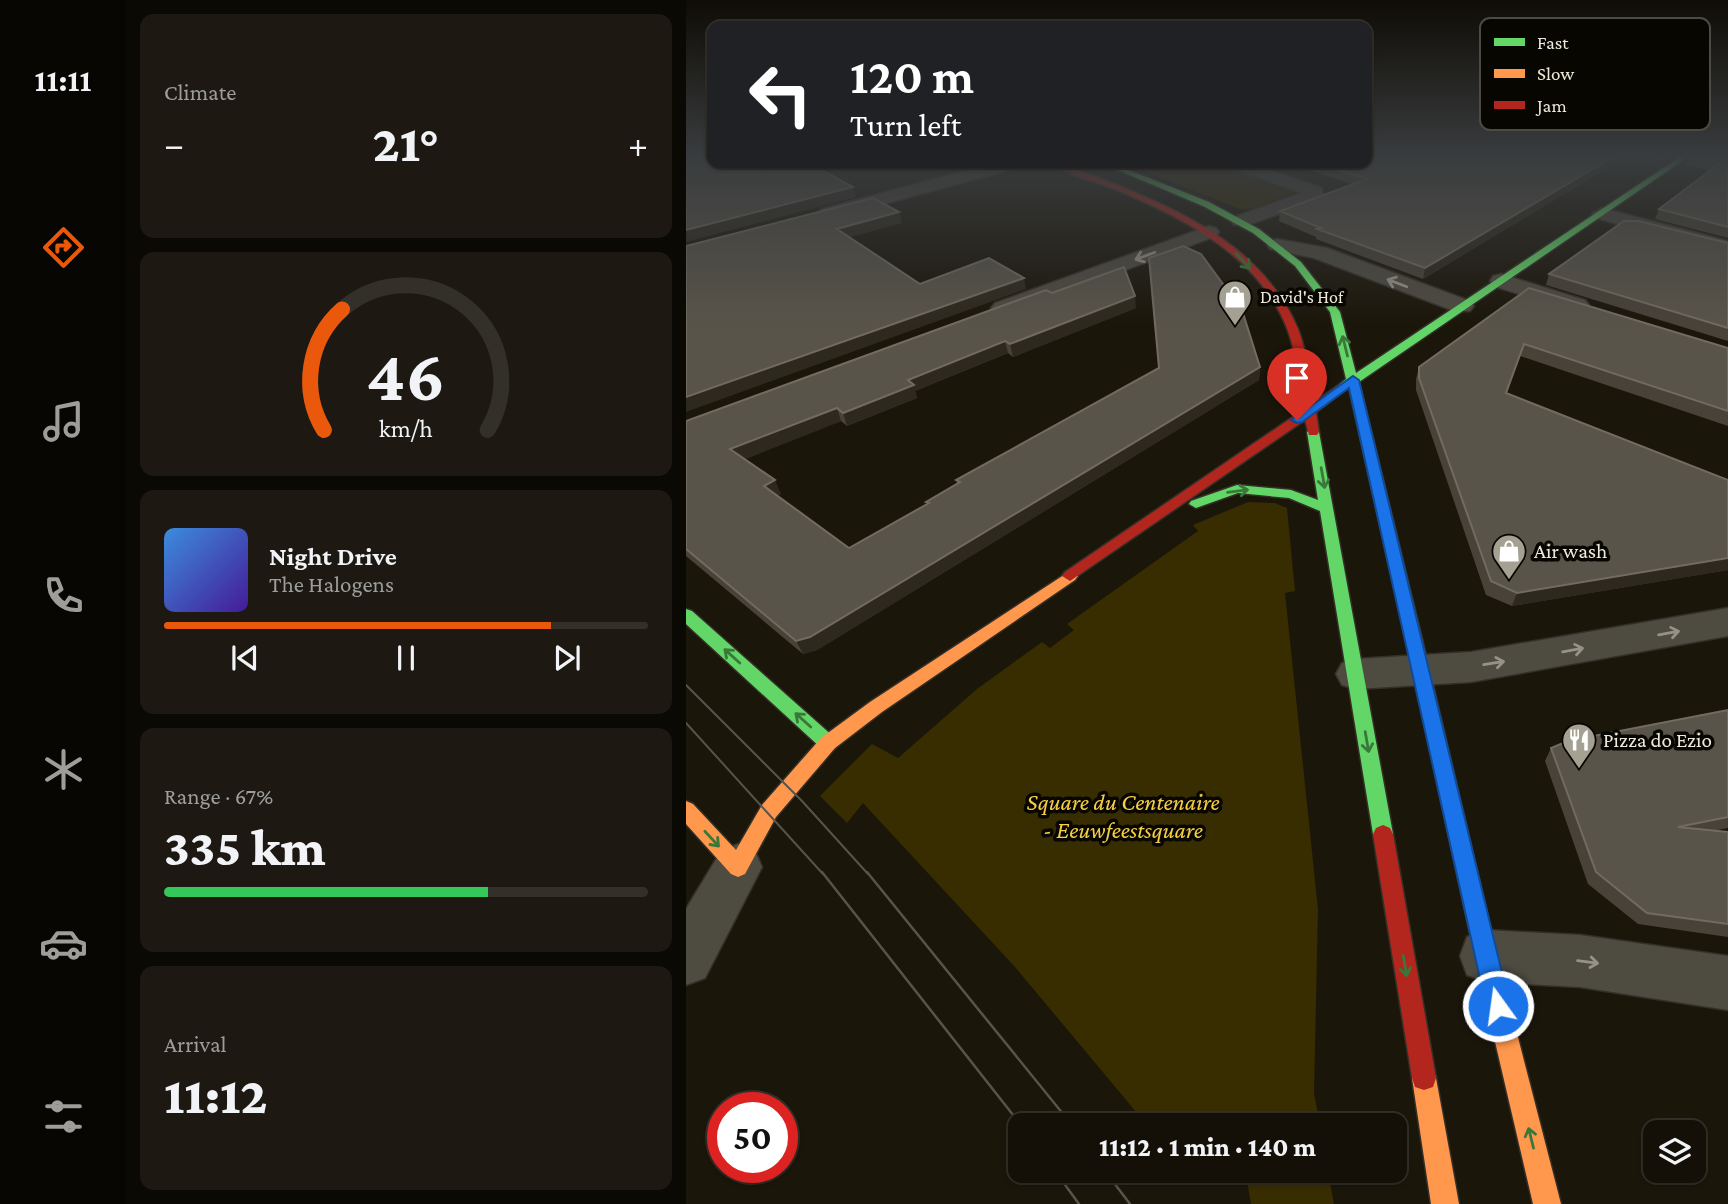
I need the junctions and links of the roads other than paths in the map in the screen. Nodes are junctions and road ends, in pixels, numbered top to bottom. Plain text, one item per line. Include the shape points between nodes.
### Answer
1 (827, 213) edge
2 (1173, 213) edge
3 (1225, 213) edge
4 (1263, 213) edge
5 (1602, 214) joint
6 (817, 216) edge
7 (1241, 221) junction
8 (1209, 232) junction
9 (1277, 245) junction
10 (1728, 247) edge
11 (1501, 281) junction
12 (1462, 306) junction
13 (1598, 311) edge
14 (986, 315) edge
15 (1353, 380) junction
16 (1309, 411) junction
17 (1328, 509) junction
18 (1151, 521) junction
19 (686, 615) edge
20 (1728, 622) edge
21 (1422, 670) junction
22 (1356, 674) junction
23 (828, 743) junction
24 (686, 810) edge
25 (738, 867) junction
26 (1486, 956) junction
27 (686, 959) edge
28 (1728, 983) edge
29 (1445, 1204) edge
30 (1547, 1204) edge

1 - 6 street
2 - 8 main road
3 - 7 main road
4 - 7 street
5 - 10 street
5 - 11 main road
7 - 9 main road
8 -> 14 street
8 -> 16 main road via 1239,255 1279,300 1294,334
12 -> 9 street via 1318,253
15 -> 9 main road via 1335,312
11 - 12 main road
11 - 13 street
12 - 15 main road
15 - 16 main road
15 - 21 main road
16 -> 17 main road
16 - 18 main road
18 -> 17 main road via 1237,489 1291,494
17 - 22 main road
18 - 23 main road
23 -> 19 main road
21 -> 20 street via 1471,667
21 - 22 street
21 - 26 main road
22 -> 29 main road
23 - 25 main road via 769,811
24 -> 25 main road
25 - 27 street
26 -> 28 street via 1580,961
30 -> 26 main road

